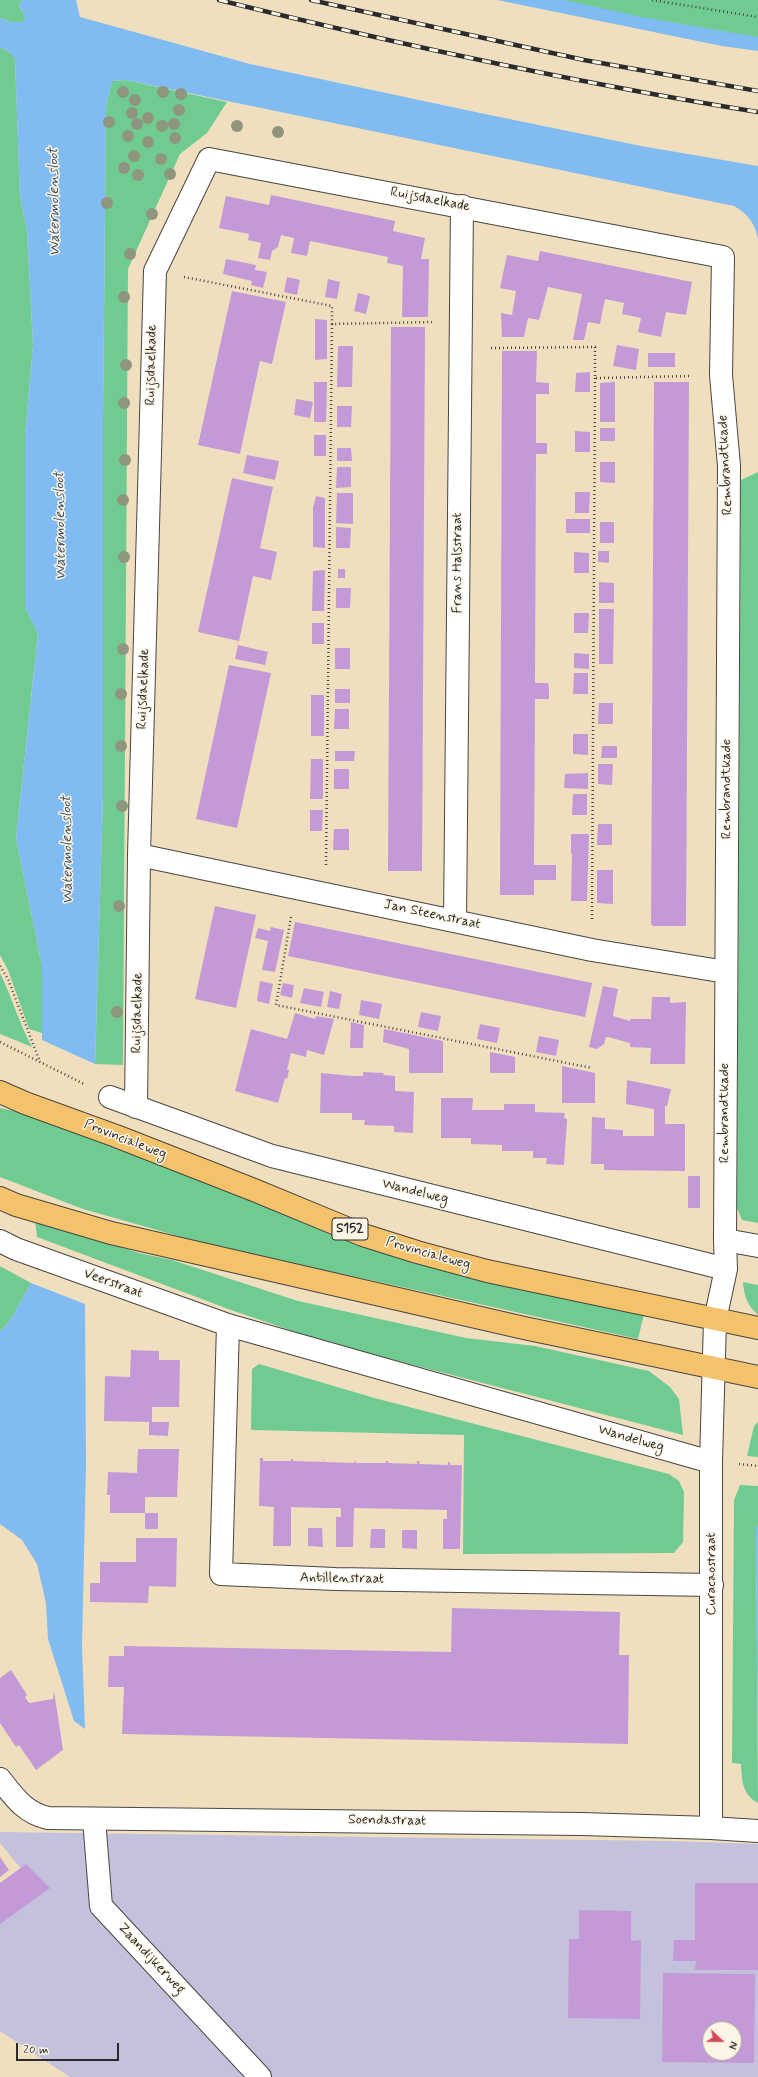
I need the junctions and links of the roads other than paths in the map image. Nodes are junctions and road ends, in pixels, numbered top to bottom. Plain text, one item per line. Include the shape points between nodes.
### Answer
1 (462, 206) junction
2 (723, 257) joint
3 (139, 855) junction
4 (455, 920) junction
5 (726, 972) junction
6 (0, 1092) edge
7 (110, 1097) road end
8 (136, 1107) junction
9 (0, 1198) edge
10 (724, 1240) junction
11 (0, 1241) edge
12 (758, 1246) edge
13 (726, 1269) junction
14 (715, 1320) junction
15 (228, 1325) junction
16 (758, 1328) edge
17 (715, 1369) junction
18 (758, 1377) edge
19 (711, 1462) junction
20 (712, 1584) junction
21 (0, 1779) edge
22 (94, 1819) junction
23 (711, 1828) junction
24 (758, 1831) edge
25 (260, 2077) edge

1 - 2 street, Ruijsdaelkade
1 - 3 street, Ruijsdaelkade via 209,159 154,271
1 - 4 street, Frans Halsstraat
2 - 5 street, Rembrandtkade via 721,375 729,466
3 - 4 street, Jan Steenstraat
3 - 8 street, Ruijsdaelkade
4 - 5 street, Jan Steenstraat via 592,950
5 - 10 street, Rembrandtkade
6 - 14 main road, Provincialeweg / S152 via 396,1246 487,1271
7 - 8 street, Wandelweg
8 - 13 street, Wandelweg via 272,1156
9 - 17 main road via 111,1234 508,1325
10 - 12 street
10 - 13 street, Rembrandtkade
11 - 15 street, Veerstraat
13 - 14 street, Rembrandtkade
14 - 16 main road, Provincialeweg / S152
14 - 17 street, Curacaostraat
15 - 19 street, Wandelweg
15 - 20 street, Antillenstraat via 221,1574 335,1579
17 - 18 main road
17 - 19 street, Curacaostraat
19 - 20 street, Curacaostraat
20 - 23 street, Curacaostraat
21 - 22 street, Soendastraat via 20,1804 38,1816
22 - 23 street, Soendastraat via 582,1824
22 - 25 street, Zaandijkerweg via 101,1906
23 - 24 street, Soendastraat

